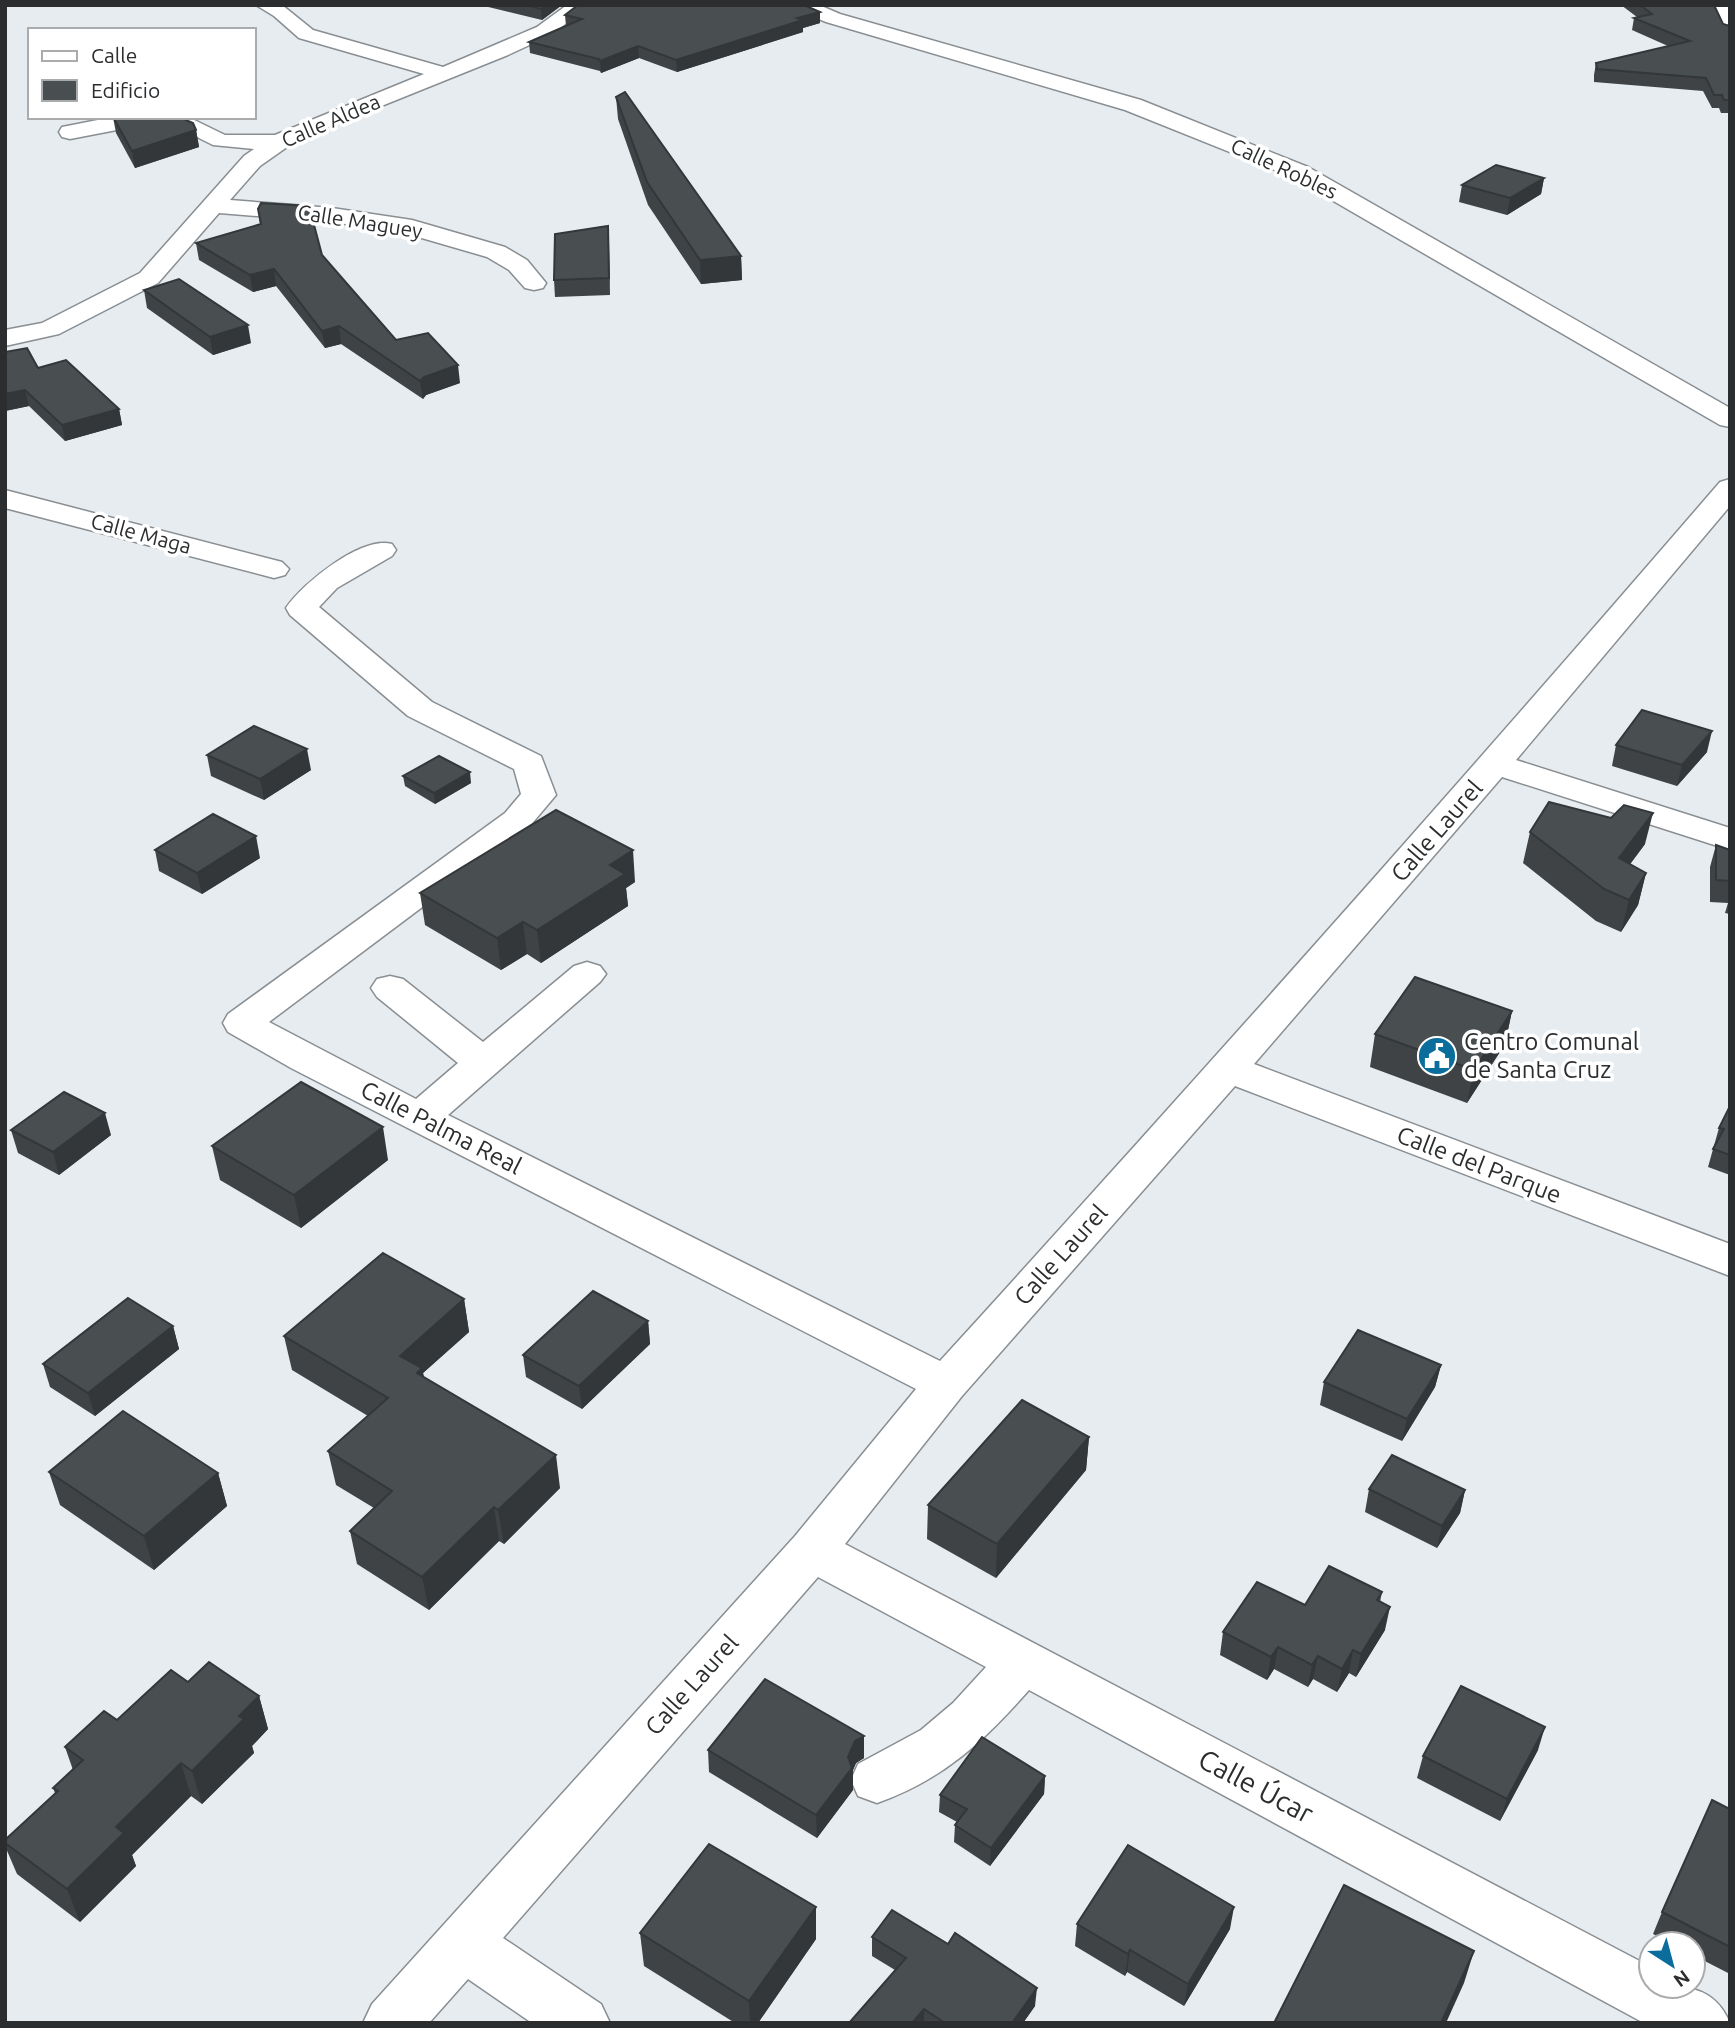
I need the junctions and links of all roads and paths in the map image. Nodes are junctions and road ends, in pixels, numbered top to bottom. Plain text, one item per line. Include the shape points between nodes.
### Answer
1 (266, 5) edge
2 (580, 5) edge
3 (802, 5) edge
4 (446, 74) junction
5 (70, 132) dead end
6 (279, 141) junction
7 (215, 206) junction
8 (534, 283) dead end
9 (5, 338) edge
10 (1730, 419) edge
11 (1730, 488) edge
12 (5, 499) edge
13 (381, 550) dead end
14 (271, 568) dead end
15 (1495, 764) junction
16 (1730, 839) edge
17 (587, 974) dead end
18 (390, 988) dead end
19 (483, 1063) junction
20 (1228, 1069) junction
21 (420, 1117) junction
22 (1730, 1261) edge
23 (946, 1384) junction
24 (812, 1550) junction
25 (1023, 1662) junction
26 (877, 1780) dead end
27 (463, 1943) junction
28 (392, 2023) edge
29 (581, 2023) edge
30 (1701, 2023) edge

1 - 4 street via 306,34
2 - 4 street, Calle Aldea via 544,31
3 - 10 street, Calle Robles via 833,19 1133,104 1300,172
4 - 6 street, Calle Aldea
5 - 6 street via 103,125 174,122 188,123 216,139
6 - 7 street, Calle Aldea via 252,161
7 - 8 street, Calle Maguey via 404,225 496,252 518,265
7 - 9 street, Calle Aldea via 149,278 50,329
11 - 15 street, Calle Laurel
12 - 14 street, Calle Maga
13 - 21 street, Calle Palma Real via 326,582 301,608 420,709 529,763 539,794 517,820 242,1023
15 - 16 street
15 - 20 street, Calle Laurel
17 - 19 street
18 - 19 street
19 - 21 street
20 - 22 street, Calle del Parque
20 - 23 street, Calle Laurel
21 - 23 street, Calle Palma Real
23 - 24 street, Calle Laurel
24 - 25 street, Calle Úcar
24 - 27 street, Calle Laurel
25 - 26 street via 971,1719 939,1746
25 - 30 street, Calle Úcar
27 - 28 street, Calle Laurel
27 - 29 street

